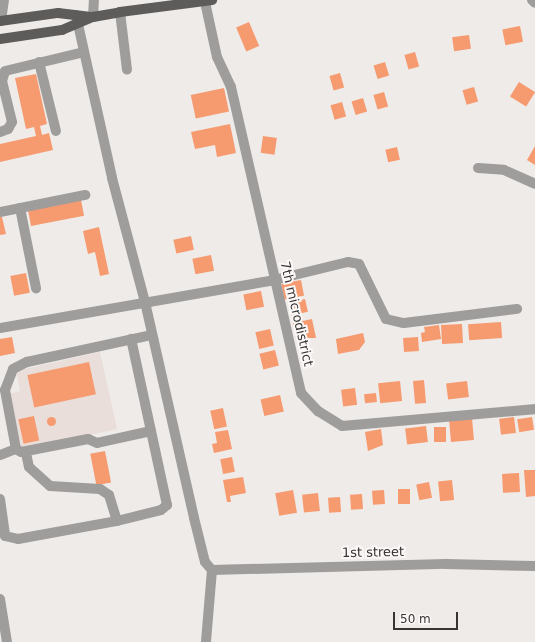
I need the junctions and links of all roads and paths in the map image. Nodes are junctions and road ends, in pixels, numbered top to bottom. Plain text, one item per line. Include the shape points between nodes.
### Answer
1 (4, 0) edge
2 (94, 0) edge
3 (532, 0) edge
4 (208, 1) edge
5 (535, 3) edge
6 (120, 12) junction
7 (93, 17) junction
8 (77, 19) junction
9 (1, 21) edge
10 (0, 39) edge
11 (84, 52) junction
12 (39, 62) junction
13 (127, 70) dead end
14 (56, 131) dead end
15 (0, 132) edge
16 (478, 168) dead end
17 (535, 184) edge
18 (86, 195) dead end
19 (20, 208) junction
20 (0, 212) edge
21 (274, 280) junction
22 (36, 288) dead end
23 (144, 302) junction
24 (517, 309) dead end
25 (0, 328) edge
26 (152, 335) junction
27 (131, 340) junction
28 (535, 409) edge
29 (151, 431) junction
30 (16, 449) junction
31 (26, 453) junction
32 (0, 455) edge
33 (0, 499) edge
34 (117, 521) junction
35 (535, 566) edge
36 (212, 570) junction
37 (0, 599) edge
38 (7, 642) edge
39 (206, 642) edge

1 - 9 street
2 - 7 street
3 - 5 street
4 - 6 main road
4 - 21 street, 7th microdistrict via 217,57 231,87
6 - 7 main road
6 - 13 street
7 - 8 main road
8 - 9 main road via 58,13
8 - 10 main road via 62,30
8 - 11 street
11 - 12 street
11 - 23 street via 112,178
12 - 14 street
12 - 15 street via 5,71 2,75 12,122 8,129
16 - 17 street via 504,170
18 - 19 street
19 - 20 street
19 - 22 street
21 - 23 street
21 - 24 street via 348,262 359,264 386,319 404,323
21 - 28 street, 7th microdistrict via 301,393 318,411 342,426
23 - 25 street
23 - 26 street
26 - 27 street
26 - 36 street via 205,562
27 - 29 street
27 - 30 street via 28,362 13,368 5,390
29 - 31 street via 97,444 88,439
29 - 34 street via 167,505 162,510
30 - 31 street
30 - 32 street
31 - 34 street via 29,467 50,486 100,489 109,496
33 - 34 street via 5,536 11,539 39,537
35 - 36 street, 1st street via 446,564
36 - 39 street
37 - 38 street

